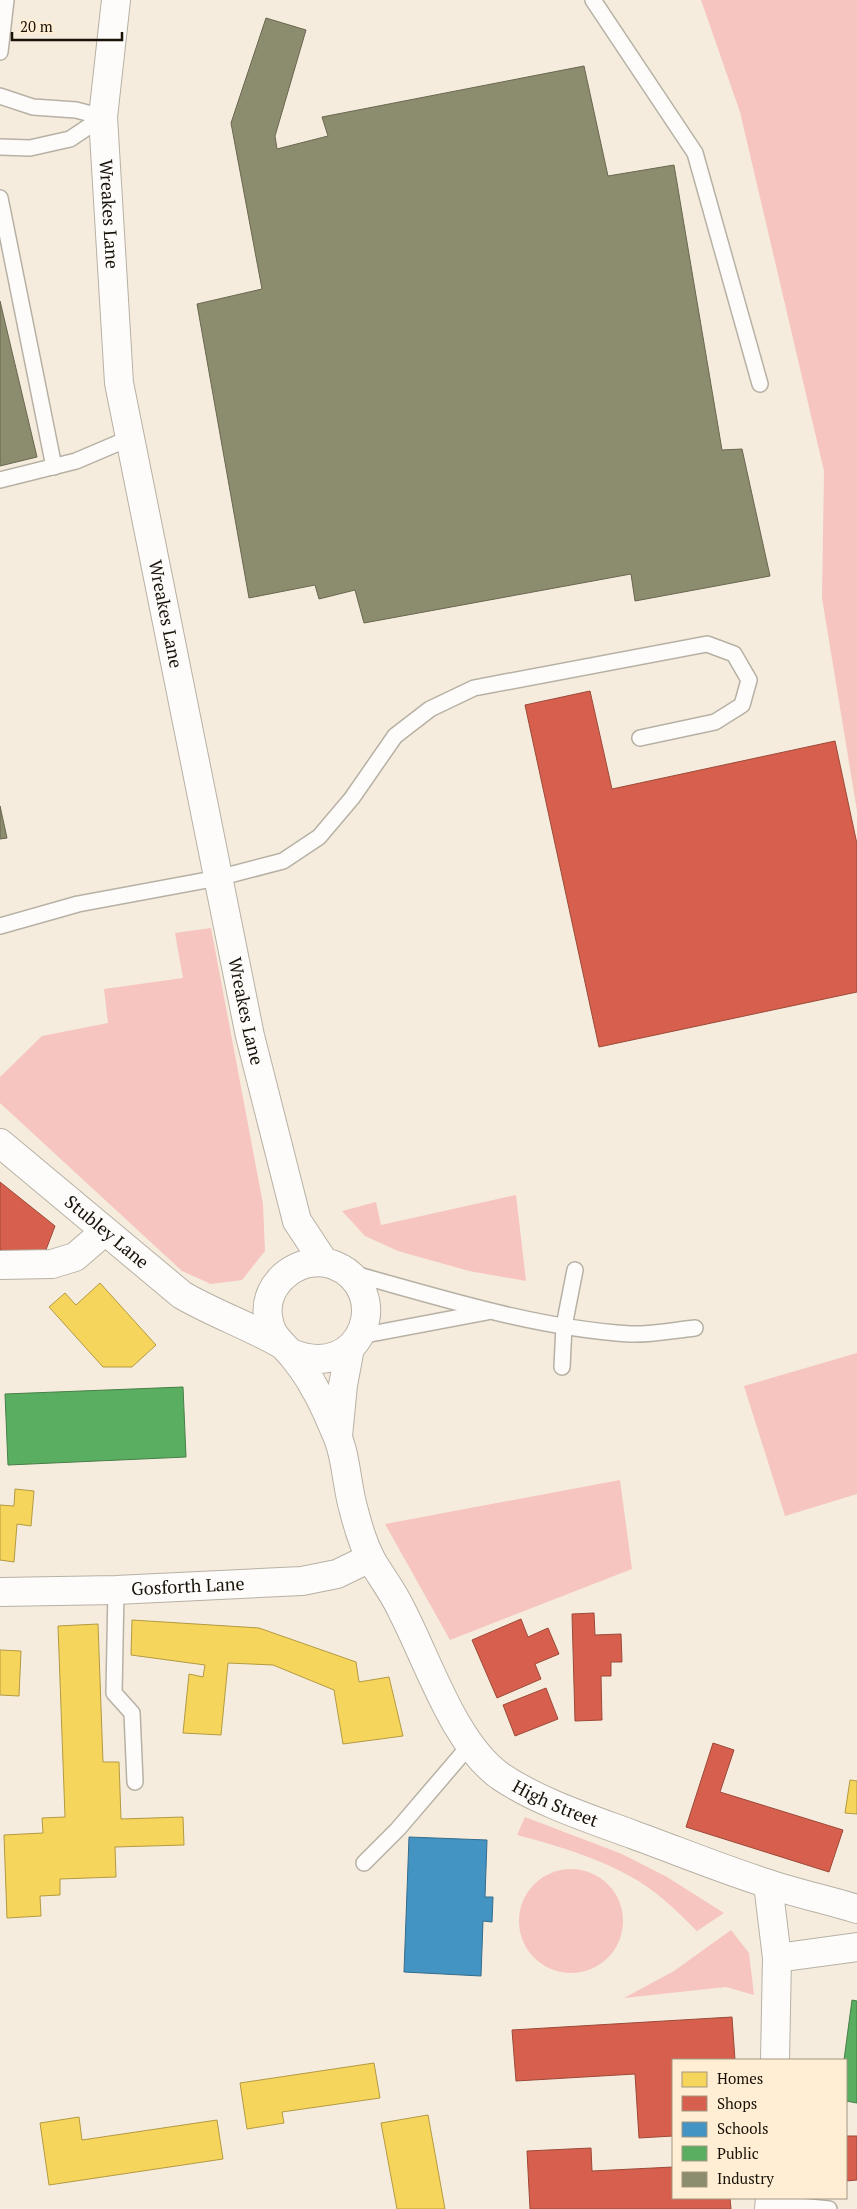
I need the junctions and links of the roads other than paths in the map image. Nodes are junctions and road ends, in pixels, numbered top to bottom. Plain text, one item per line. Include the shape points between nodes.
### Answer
1 (6, 0) edge
2 (116, 0) edge
3 (593, 0) edge
4 (0, 52) edge
5 (0, 96) edge
6 (103, 117) junction
7 (0, 147) edge
8 (0, 198) edge
9 (760, 384) dead end
10 (130, 438) junction
11 (54, 466) junction
12 (0, 480) edge
13 (640, 738) dead end
14 (218, 878) junction
15 (0, 926) edge
16 (0, 1143) edge
17 (297, 1221) junction
18 (104, 1232) junction
19 (0, 1265) edge
20 (334, 1266) junction
21 (575, 1270) dead end
22 (283, 1277) junction
23 (491, 1312) junction
24 (219, 1313) junction
25 (564, 1326) junction
26 (695, 1328) dead end
27 (355, 1342) junction
28 (285, 1348) junction
29 (562, 1367) dead end
30 (338, 1438) junction
31 (370, 1558) junction
32 (116, 1590) junction
33 (0, 1592) edge
34 (469, 1746) junction
35 (135, 1782) dead end
36 (364, 1864) dead end
37 (768, 1884) junction
38 (857, 1909) edge
39 (857, 1947) edge
40 (777, 1958) junction
41 (775, 2059) edge
42 (769, 2203) edge
43 (830, 2209) edge

1 - 4 lane
2 - 6 street, Wreakes Lane
3 - 9 lane via 695,153
5 - 6 lane via 33,107 76,110
6 - 7 lane via 70,139 30,148
6 - 10 street, Wreakes Lane via 119,383
8 - 11 lane
10 - 11 lane via 76,461
10 - 14 street, Wreakes Lane
11 - 12 lane
13 - 14 lane via 714,722 742,705 750,680 734,654 707,644 474,688 430,710 395,736 352,798 319,837 283,861
14 - 15 lane via 78,904
14 - 17 street, Wreakes Lane via 250,1036
16 - 18 street, Stubley Lane
17 - 20 street, Wreakes Lane
17 - 22 street, Wreakes Lane
18 - 19 street via 75,1257 52,1264
18 - 24 street, Stubley Lane via 182,1295
20 - 22 street via 306,1263
20 - 23 lane
20 - 27 street, Wreakes Lane via 355,1281 366,1307 365,1322
21 - 25 lane
22 - 24 street via 247,1304
22 - 28 street, Wreakes Lane via 269,1297 267,1313 270,1329
23 - 25 lane
23 - 27 lane
24 - 28 street, Stubley Lane via 247,1325
25 - 26 lane via 632,1334
25 - 29 lane
27 - 28 street via 337,1357 321,1361 306,1360
27 - 30 street, Wreakes Lane via 343,1385
28 - 30 street, Wreakes Lane via 315,1389
30 - 31 street, Wreakes Lane via 353,1510
31 - 32 street, Gosforth Lane via 337,1574 302,1581
31 - 34 street, High Street via 401,1608
32 - 33 street, Gosforth Lane
32 - 35 lane via 114,1693 132,1713
34 - 36 lane
34 - 37 street, High Street via 499,1775 530,1792 596,1821
37 - 38 street, High Street
37 - 40 street
39 - 40 street
40 - 41 street
42 - 43 lane

